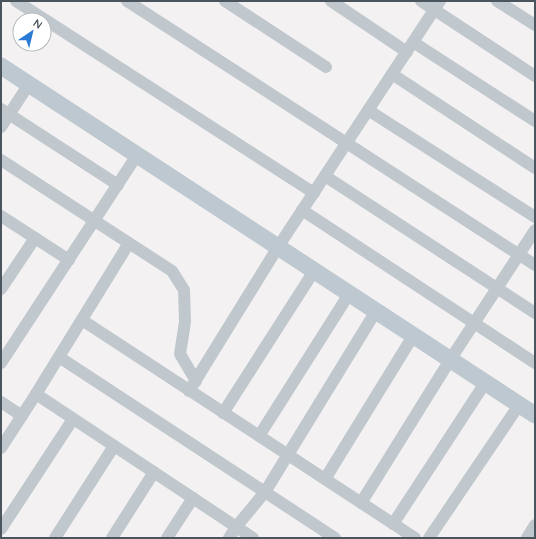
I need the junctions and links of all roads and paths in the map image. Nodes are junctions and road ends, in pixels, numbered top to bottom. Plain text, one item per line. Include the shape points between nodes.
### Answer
1 (16, 1) edge
2 (127, 1) edge
3 (225, 1) edge
4 (331, 1) edge
5 (421, 1) edge
6 (497, 1) edge
7 (437, 6) edge
8 (535, 25) edge
9 (410, 47) junction
10 (1, 66) edge
11 (326, 67) dead end
12 (392, 74) junction
13 (535, 76) edge
14 (29, 84) junction
15 (368, 110) junction
16 (5, 111) edge
17 (535, 121) edge
18 (1, 127) edge
19 (347, 143) junction
20 (137, 155) junction
21 (1, 160) edge
22 (535, 168) edge
23 (325, 176) junction
24 (118, 185) junction
25 (314, 193) junction
26 (302, 210) junction
27 (1, 216) edge
28 (535, 218) edge
29 (94, 221) junction
30 (535, 230) edge
31 (35, 238) junction
32 (129, 243) junction
33 (278, 247) junction
34 (519, 254) junction
35 (69, 260) junction
36 (535, 265) edge
37 (314, 271) junction
38 (497, 288) junction
39 (1, 289) edge
40 (349, 294) junction
41 (376, 311) junction
42 (535, 314) edge
43 (82, 320) junction
44 (474, 323) junction
45 (413, 336) junction
46 (59, 357) junction
47 (450, 360) junction
48 (1, 363) edge
49 (535, 363) edge
50 (485, 383) junction
51 (193, 386) junction
52 (36, 394) junction
53 (1, 402) edge
54 (519, 405) junction
55 (223, 413) junction
56 (22, 416) junction
57 (535, 416) edge
58 (73, 419) junction
59 (259, 436) junction
60 (114, 446) junction
61 (1, 448) edge
62 (288, 455) junction
63 (154, 472) junction
64 (324, 479) junction
65 (265, 492) junction
66 (193, 498) junction
67 (361, 503) junction
68 (393, 524) junction
69 (535, 526) edge
70 (236, 527) junction
71 (1, 529) edge
72 (407, 536) edge
73 (55, 538) edge
74 (112, 538) edge
75 (167, 538) edge
76 (229, 538) edge
77 (253, 538) edge
78 (335, 538) edge
79 (429, 538) edge
80 (527, 538) edge

1 - 25 street
2 - 19 street
3 - 11 street
4 - 9 street
5 - 7 street
6 - 8 street
7 - 9 street
7 - 13 street
9 - 12 street
9 - 17 street
10 - 14 street
12 - 15 street
12 - 22 street
14 - 16 street
14 - 20 street
15 - 19 street
15 - 28 street
16 - 18 street
16 - 24 street
19 - 23 street
19 - 34 street
20 - 24 street
20 - 33 street
21 - 29 street
23 - 25 street
23 - 38 street
24 - 29 street
25 - 26 street
26 - 33 street
26 - 44 street
27 - 31 street
29 - 32 street
29 - 35 street
30 - 34 street
31 - 35 street
31 - 39 street
32 - 43 street
32 - 51 street via 172,271 184,290 185,322 180,354
33 - 37 street
33 - 51 street
34 - 36 street
34 - 38 street
35 - 48 street
37 - 40 street
37 - 55 street
38 - 42 street
38 - 44 street
40 - 41 street
40 - 59 street
41 - 45 street
41 - 62 street
43 - 46 street
43 - 51 street
44 - 47 street
44 - 49 street
45 - 47 street
45 - 64 street
46 - 52 street
46 - 65 street
47 - 50 street
47 - 67 street
50 - 54 street
50 - 68 street
51 - 55 street
52 - 56 street
52 - 58 street
53 - 56 street
54 - 57 street
54 - 79 street
55 - 59 street
56 - 61 street
58 - 60 street
58 - 71 street
59 - 62 street
60 - 63 street
60 - 73 street
62 - 64 street
62 - 65 street
63 - 66 street
63 - 74 street
64 - 67 street
65 - 70 street
65 - 78 street
66 - 70 street
66 - 75 street
67 - 68 street
68 - 72 street
69 - 80 street
70 - 76 street
70 - 77 street

